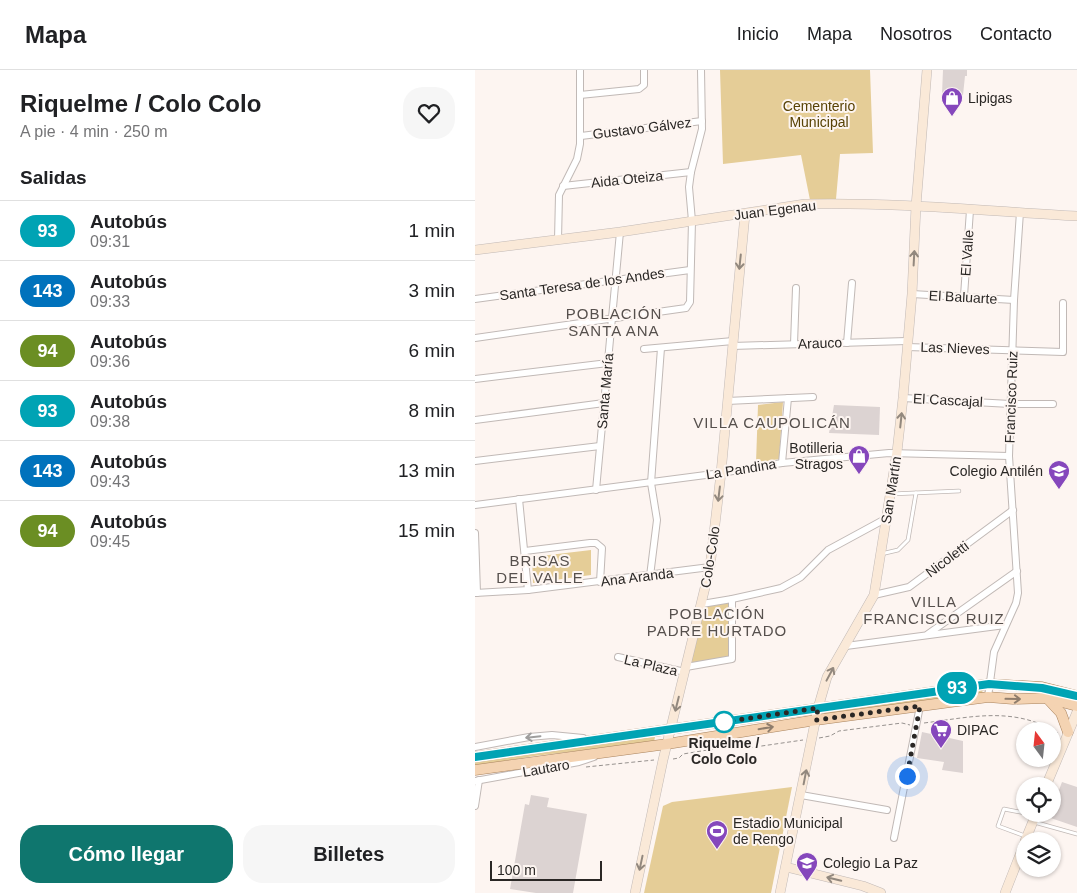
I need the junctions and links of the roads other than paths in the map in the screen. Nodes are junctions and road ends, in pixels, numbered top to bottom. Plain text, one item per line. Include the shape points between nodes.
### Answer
1 (580, 70) edge
2 (644, 70) edge
3 (701, 70) edge
4 (927, 70) edge
5 (580, 95) junction
6 (703, 121) junction
7 (581, 136) junction
8 (691, 172) junction
9 (563, 186) junction
10 (916, 206) junction
11 (970, 210) junction
12 (1019, 212) junction
13 (745, 214) junction
14 (1077, 216) edge
15 (692, 221) junction
16 (620, 232) junction
17 (558, 240) junction
18 (475, 250) edge
19 (690, 270) junction
20 (615, 280) junction
21 (852, 283) dead end
22 (797, 288) dead end
23 (912, 294) junction
24 (964, 296) junction
25 (475, 299) edge
26 (1014, 300) junction
27 (1063, 303) dead end
28 (612, 320) junction
29 (475, 338) edge
30 (847, 343) junction
31 (733, 344) junction
32 (794, 344) junction
33 (907, 344) junction
34 (661, 348) junction
35 (644, 349) dead end
36 (1012, 350) junction
37 (608, 363) junction
38 (475, 379) edge
39 (813, 397) dead end
40 (788, 398) junction
41 (903, 398) junction
42 (727, 401) junction
43 (604, 403) junction
44 (1010, 404) junction
45 (1053, 404) dead end
46 (475, 420) edge
47 (600, 446) junction
48 (897, 452) junction
49 (1009, 456) junction
50 (475, 461) edge
51 (782, 463) junction
52 (721, 473) junction
53 (651, 482) junction
54 (596, 490) junction
55 (959, 491) dead end
56 (916, 493) junction
57 (891, 494) junction
58 (519, 499) junction
59 (475, 505) edge
60 (1013, 510) junction
61 (887, 518) junction
62 (475, 533) edge
63 (525, 551) junction
64 (881, 554) junction
65 (710, 567) junction
66 (1017, 571) junction
67 (650, 576) junction
68 (600, 582) junction
69 (528, 590) junction
70 (476, 593) edge
71 (875, 595) junction
72 (732, 600) junction
73 (702, 604) junction
74 (1005, 625) junction
75 (927, 634) junction
76 (846, 646) junction
77 (618, 657) dead end
78 (685, 670) junction
79 (989, 684) junction
80 (1077, 687) edge
81 (1055, 690) junction
82 (1077, 696) edge
83 (988, 697) junction
84 (1047, 698) junction
85 (920, 706) junction
86 (1077, 706) edge
87 (818, 708) junction
88 (1077, 712) edge
89 (816, 720) junction
90 (670, 730) junction
91 (1066, 735) junction
92 (599, 740) junction
93 (667, 744) junction
94 (475, 747) edge
95 (616, 750) junction
96 (475, 757) edge
97 (475, 770) edge
98 (1050, 777) edge
99 (477, 781) edge
100 (801, 795) junction
101 (475, 806) edge
102 (887, 810) dead end
103 (1016, 812) edge
104 (1048, 822) edge
105 (1077, 834) edge
106 (1016, 835) edge
107 (894, 838) dead end
108 (1016, 865) edge
109 (786, 868) junction
110 (635, 893) edge
111 (781, 893) edge
112 (881, 893) edge
113 (1005, 893) edge

1 - 5 street
2 - 5 street via 644,85 639,89
3 - 6 street
4 - 10 main road, San Martín
5 - 7 street
6 - 7 street, Gustavo Gálvez
6 - 8 street
7 - 9 street via 579,151
8 - 9 street, Aida Oteiza
8 - 15 street
9 - 17 street via 559,199
10 - 11 main road, Juan Egenau
10 - 13 main road, Juan Egenau via 805,204
23 -> 10 main road, San Martín
11 - 12 main road, Juan Egenau
11 - 24 street, El Valle
12 - 14 main road, Juan Egenau
12 - 26 street, Francisco Ruiz
13 - 15 main road, Juan Egenau
13 -> 31 main road, Colo-Colo
15 - 16 main road, Juan Egenau
15 - 19 street
16 - 17 main road, Juan Egenau
16 - 20 street, Santa María
17 - 18 main road, Juan Egenau
19 - 20 street, Santa Teresa de los Andes
19 - 28 street via 690,302 686,308
20 - 25 street, Santa Teresa de los Andes
20 - 28 street, Santa María
21 - 30 street
22 - 32 street
23 - 24 street, El Baluarte
23 - 33 main road, San Martín
24 - 26 street, El Baluarte
26 - 36 street, Francisco Ruiz
27 - 36 street, Las Nieves via 1063,352
28 - 29 street
28 - 37 street, Santa María
30 - 32 street, Arauco
30 - 33 street, Arauco
31 - 32 street, Arauco
31 - 34 street, Arauco
31 - 42 main road, Colo-Colo
33 - 36 street, Las Nieves
33 - 41 main road, San Martín
34 - 35 street, Arauco
34 - 53 street
36 - 44 street, Francisco Ruiz
37 - 38 street
37 - 43 street, Santa María
39 - 40 street
40 - 42 street
40 - 51 street
41 - 44 street, El Cascajal
48 -> 41 main road, San Martín
42 - 52 main road, Colo-Colo
43 - 46 street
43 - 47 street, Santa María
44 - 45 street, El Cascajal
44 - 49 street, Francisco Ruiz
47 - 50 street
47 - 54 street, Santa María
48 - 49 street, La Pandina
48 - 51 street, La Pandina
48 - 57 main road, San Martín
49 - 60 street, Francisco Ruiz
51 - 52 street, La Pandina
52 - 53 street, La Pandina
52 -> 65 main road, Colo-Colo
53 - 54 street, La Pandina
53 - 67 street via 657,520
54 - 58 street, La Pandina
55 - 56 lane
56 - 57 lane
56 - 64 lane via 908,540 898,550
57 - 61 main road, San Martín
58 - 59 street, La Pandina
58 - 63 street
60 - 66 street, Francisco Ruiz
60 - 71 street, Nicoletti via 909,587
61 - 64 main road, San Martín
61 - 72 street via 828,550 801,577 781,588
62 - 70 street
63 - 68 street via 596,543 602,548
63 - 69 street
64 - 71 main road, San Martín
65 - 67 street, Ana Aranda
65 - 73 main road, Colo-Colo
66 - 74 street, Francisco Ruiz via 1016,603
66 - 75 street
67 - 68 street, Ana Aranda
68 - 69 street, Ana Aranda
69 - 70 street, Ana Aranda
71 - 76 main road, San Martín
72 - 73 street
72 - 78 street, La Plaza via 732,660
73 - 78 main road, Colo-Colo
74 - 75 street
74 - 79 street, Francisco Ruiz via 993,652
75 - 76 street
87 -> 76 main road, San Martín via 827,678
77 - 78 street, La Plaza
78 -> 90 main road, Colo-Colo
79 - 81 main road
79 - 83 street, Francisco Ruiz
79 - 87 main road
80 - 81 main road
81 - 82 main road
83 -> 84 main road
83 - 85 main road
84 - 86 main road
84 - 91 main road via 1061,713
85 - 89 main road
85 - 107 street
87 - 89 main road, San Martín
87 - 90 main road
88 - 91 main road
93 -> 89 main road
100 -> 89 main road, San Martín
90 - 92 main road
90 - 93 main road, Colo-Colo
91 - 98 main road
92 -> 94 street via 552,735
92 - 96 main road
93 - 95 main road
93 -> 110 main road, Colo-Colo
95 - 97 main road
95 - 99 street, Lautaro via 579,762
99 - 101 street
100 - 102 street
100 - 109 main road, San Martín
103 - 106 lane via 1004,810 998,826
104 - 105 lane
108 - 113 main road
109 - 111 main road, San Martín
112 -> 109 main road

